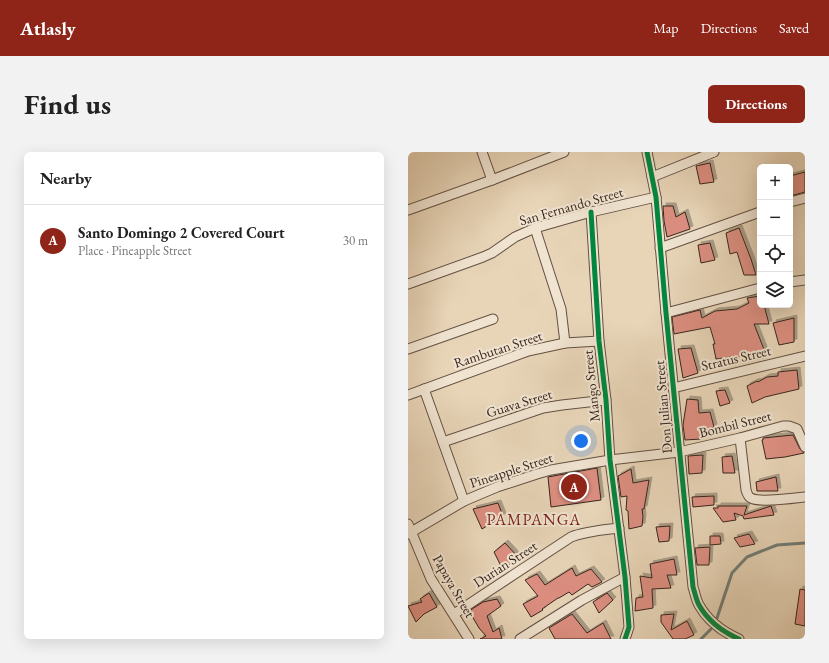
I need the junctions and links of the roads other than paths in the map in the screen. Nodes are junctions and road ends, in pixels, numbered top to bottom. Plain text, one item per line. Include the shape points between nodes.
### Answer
1 (482, 152) edge
2 (564, 152) edge
3 (647, 152) edge
4 (714, 152) edge
5 (652, 176) junction
6 (492, 180) junction
7 (656, 197) junction
8 (805, 198) edge
9 (793, 201) edge
10 (408, 210) edge
11 (591, 212) junction
12 (757, 213) edge
13 (535, 228) junction
14 (660, 248) junction
15 (805, 280) edge
16 (793, 282) edge
17 (408, 284) edge
18 (757, 289) edge
19 (666, 313) junction
20 (493, 319) dead end
21 (599, 341) junction
22 (565, 343) junction
23 (408, 349) edge
24 (805, 356) edge
25 (673, 388) junction
26 (424, 389) junction
27 (408, 395) edge
28 (606, 400) junction
29 (740, 438) junction
30 (443, 442) junction
31 (805, 446) edge
32 (679, 452) junction
33 (610, 460) junction
34 (805, 497) edge
35 (464, 501) junction
36 (619, 528) junction
37 (409, 530) edge
38 (624, 577) junction
39 (454, 614) junction
40 (469, 639) edge
41 (520, 639) edge
42 (626, 639) edge
43 (739, 639) edge

1 - 6 street
2 - 6 street
3 - 5 street, Don Julian Street
4 - 5 street
5 - 7 street, Don Julian Street
6 - 10 street
7 - 11 street, San Fernando Street
7 - 14 street, Don Julian Street
8 - 9 street
11 - 13 street, San Fernando Street
11 - 21 street, Mango Street
12 - 14 street
13 - 17 street, San Fernando Street via 483,257
13 - 22 street via 561,309
14 - 19 street, Don Julian Street
15 - 16 street
18 - 19 street
19 - 25 street, Don Julian Street
20 - 23 street
21 - 22 street, Rambutan Street
21 - 28 street, Mango Street
22 - 26 street, Rambutan Street via 528,351
24 - 25 street, Stratus Street
25 - 32 street, Don Julian Street
26 - 27 street, Rambutan Street
26 - 30 street
28 - 30 street, Guava Street via 543,408
28 - 33 street, Mango Street
29 - 31 street, Bombil Street via 789,426 797,429
29 - 32 street, Bombil Street
29 - 34 street via 746,490 750,498 763,500
30 - 35 street
32 - 33 street, Pineapple Street
32 - 43 street, Don Julian Street via 693,587 698,604 718,627
33 - 35 street, Pineapple Street via 544,472
33 - 36 street, Mango Street
35 - 37 street, Pineapple Street
36 - 38 street, Mango Street
36 - 39 street, Durian Street via 571,537
37 - 39 street, Papaya Street via 431,579
38 - 41 street
38 - 42 street, Mango Street via 629,627
39 - 40 street, Papaya Street

